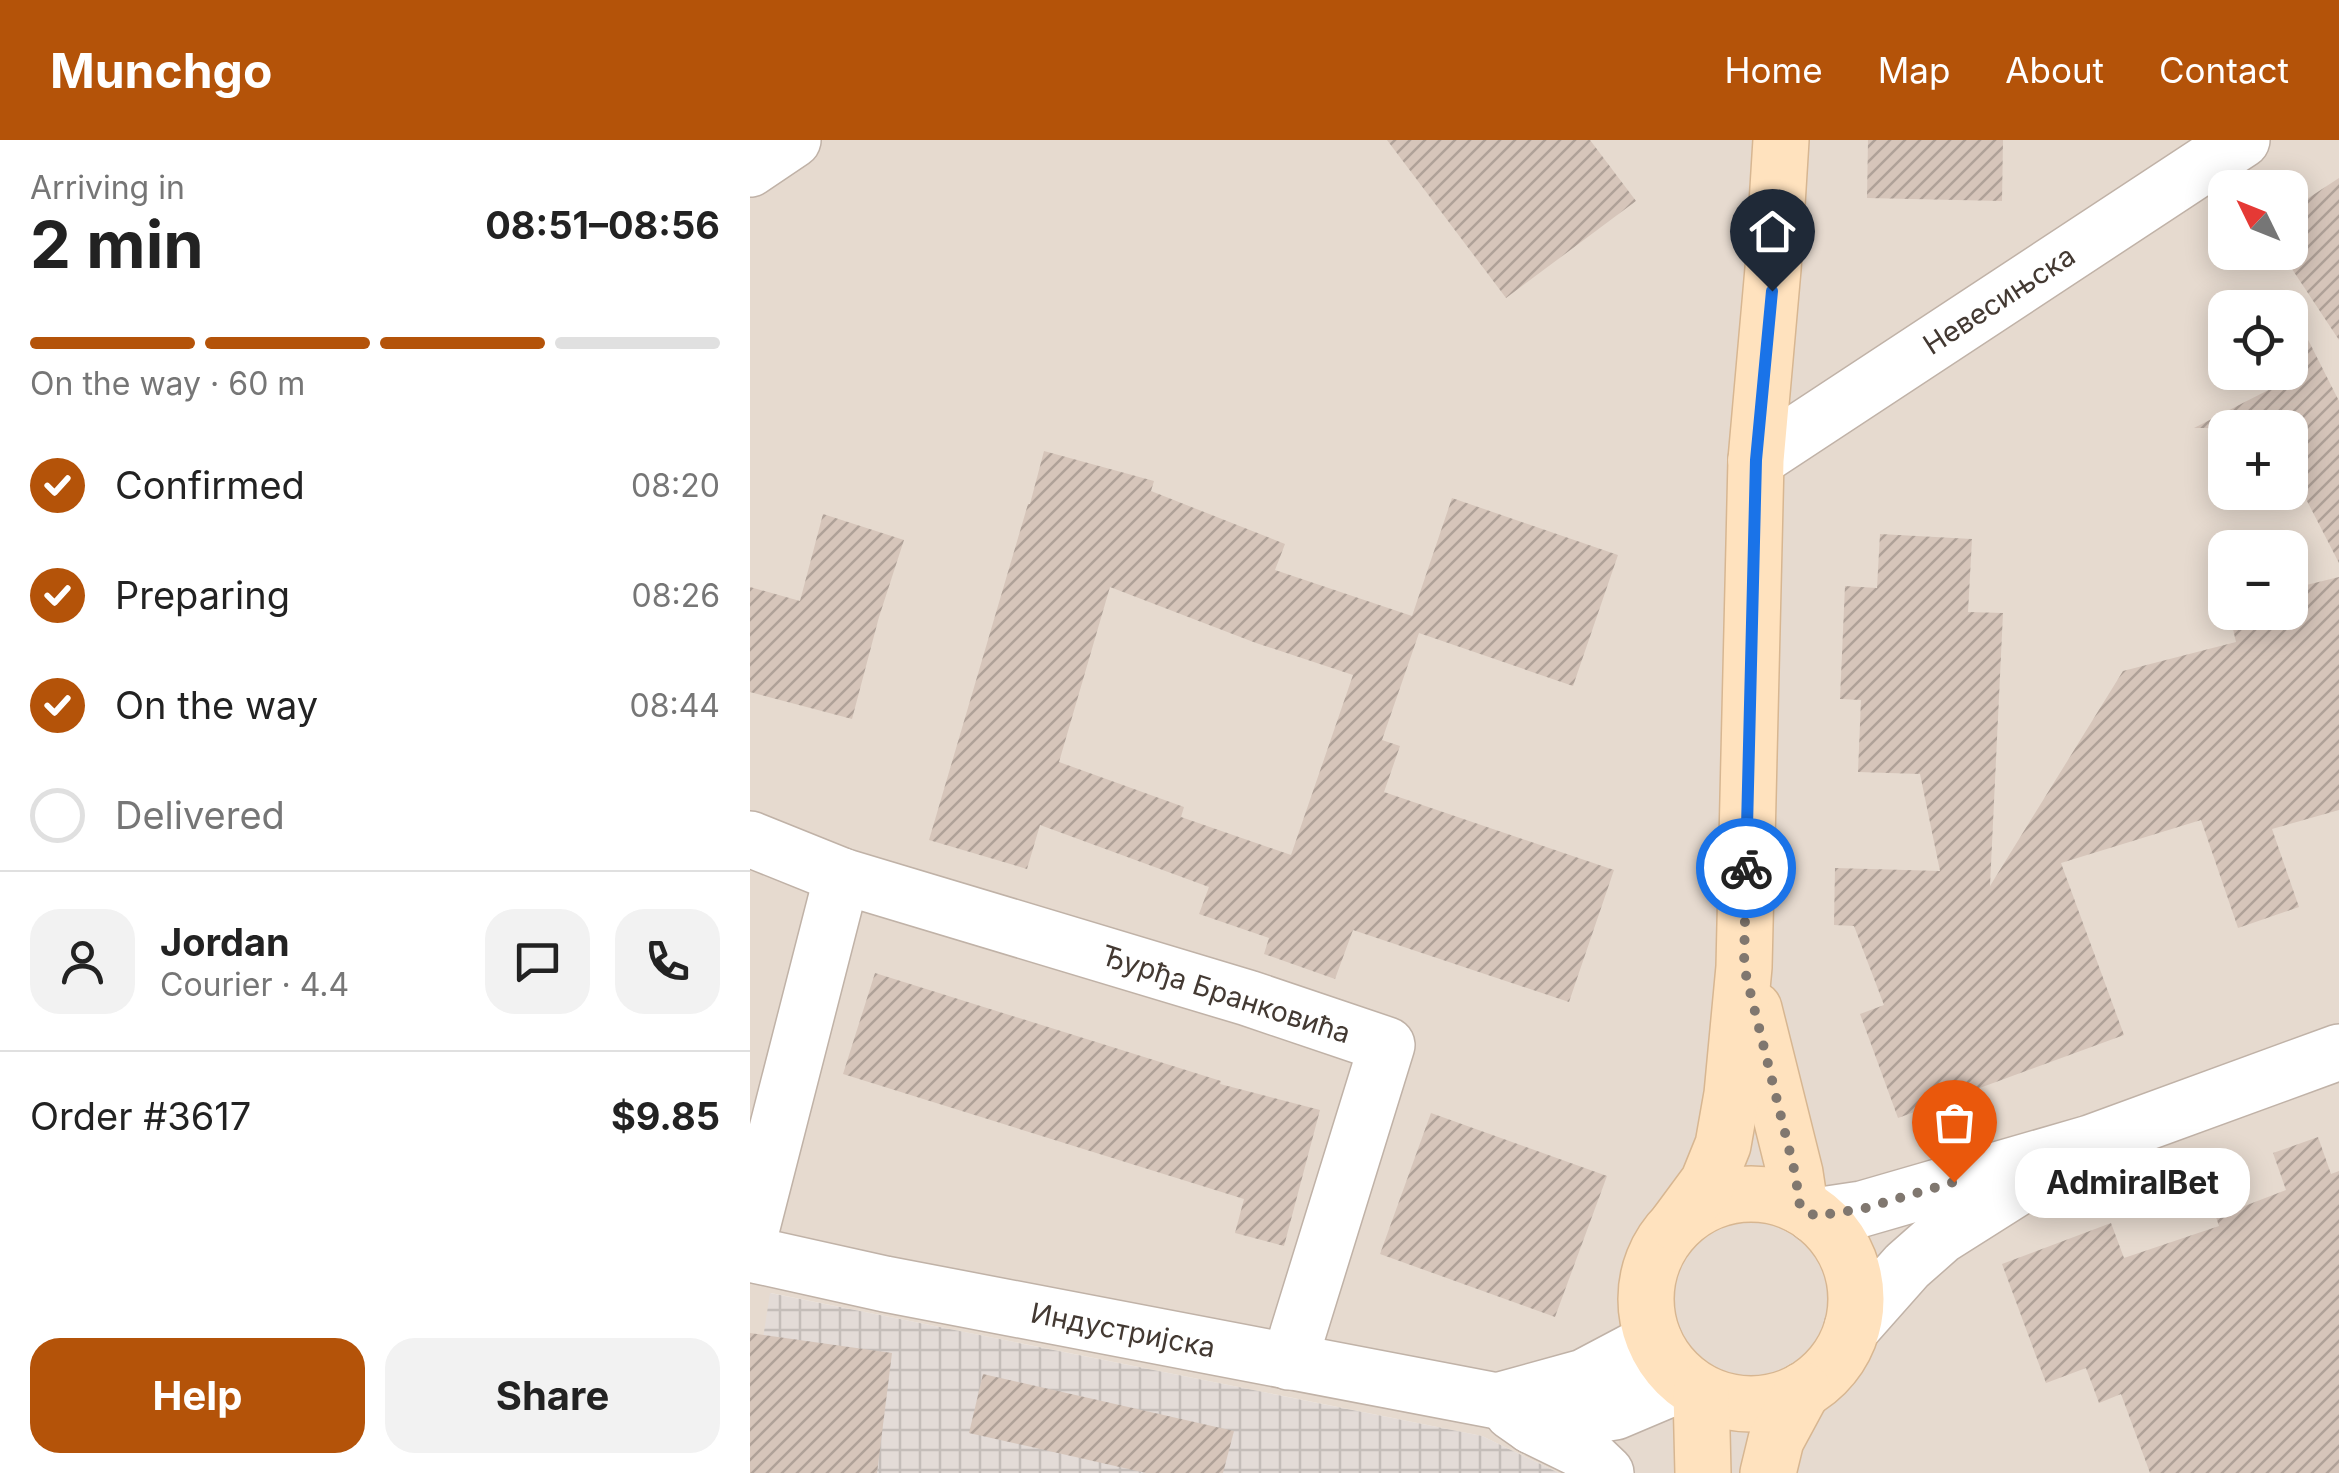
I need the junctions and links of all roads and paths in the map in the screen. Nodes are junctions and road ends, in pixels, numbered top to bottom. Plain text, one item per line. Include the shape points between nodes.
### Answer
1 (793, 140) edge
2 (1781, 140) edge
3 (2242, 140) edge
4 (750, 169) edge
5 (1756, 460) junction
6 (750, 839) edge
7 (842, 876) junction
8 (1744, 967) junction
9 (2339, 1052) edge
10 (2090, 1144) junction
11 (1807, 1211) junction
12 (1677, 1224) junction
13 (750, 1236) edge
14 (750, 1254) edge
15 (1852, 1328) junction
16 (1289, 1362) junction
17 (1680, 1371) junction
18 (1803, 1390) junction
19 (1514, 1414) junction
20 (1606, 1473) edge
21 (1703, 1473) edge
22 (1768, 1473) edge

1 - 4 street
2 - 5 street
3 - 5 street, Невесињска
5 - 8 street
6 - 7 street, Ђурђа Бранковића
7 - 13 street
7 - 16 street, Ђурђа Бранковића via 1387,1045
8 - 11 street
8 - 12 street via 1723,1144 1708,1182
9 - 10 street
10 - 11 street via 1862,1209
10 - 15 street via 1941,1236
11 - 12 street via 1769,1195 1736,1195 1704,1205
11 - 15 street via 1837,1238 1851,1266
12 - 17 street via 1658,1248 1646,1310
14 - 16 street, Индустријска
15 - 18 street via 1824,1374
16 - 19 street, Индустријска
17 - 18 street via 1726,1402 1778,1400
17 - 19 street, Индустријска via 1584,1377
17 - 21 street
18 - 22 street via 1776,1440
19 - 20 street via 1583,1450

